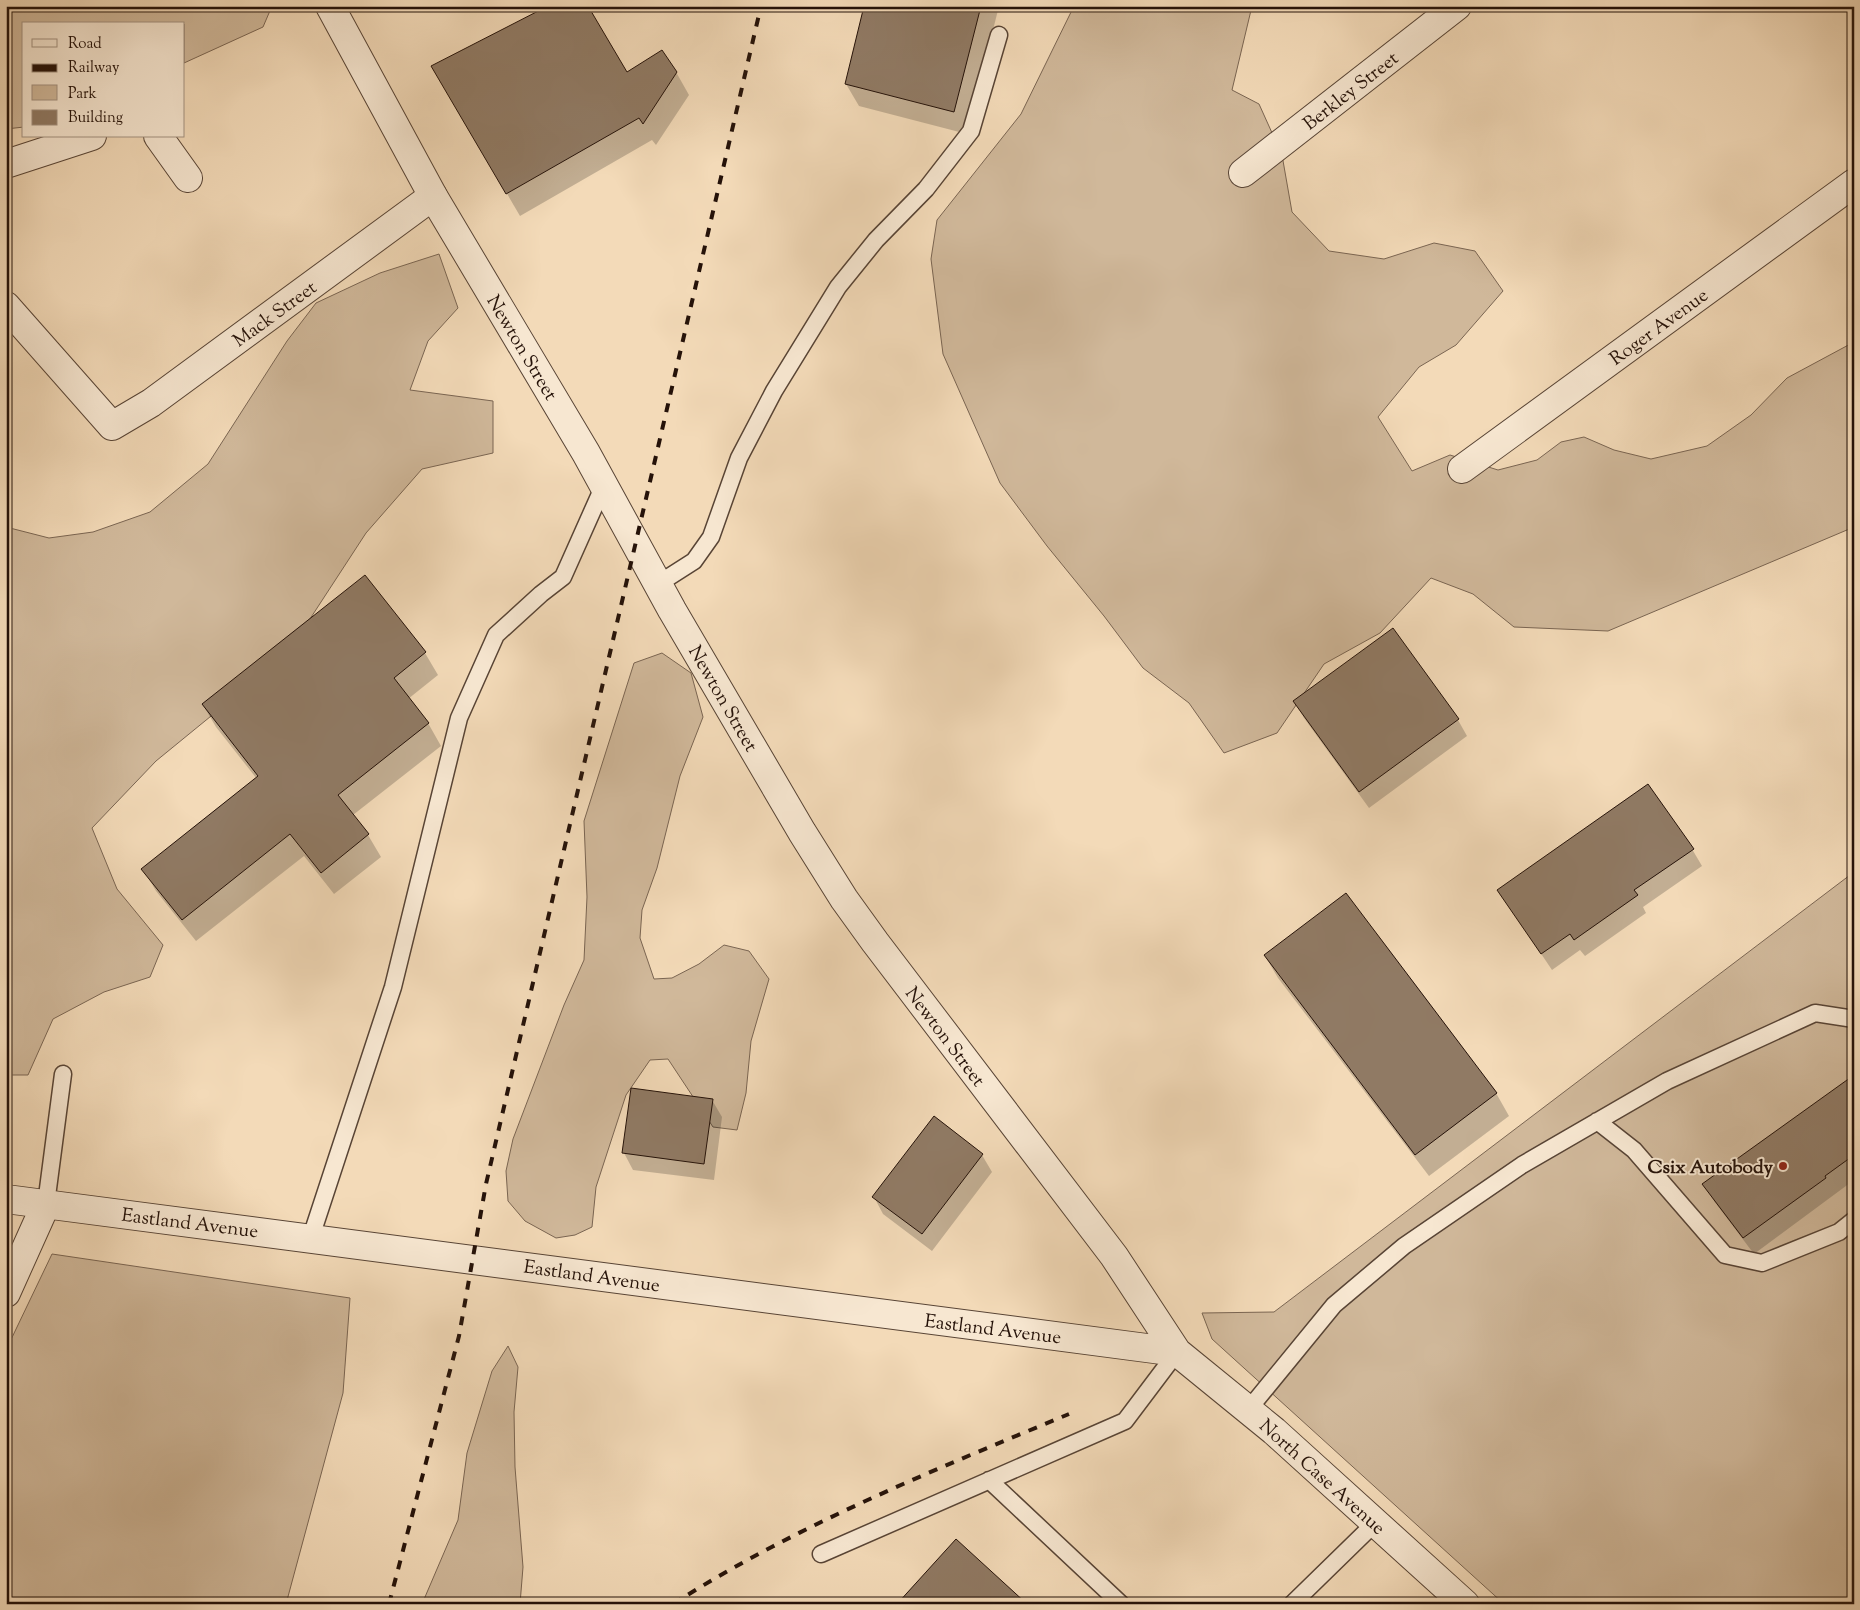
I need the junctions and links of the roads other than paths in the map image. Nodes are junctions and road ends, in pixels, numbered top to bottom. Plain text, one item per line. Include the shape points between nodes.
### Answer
1 (330, 6) edge
2 (1457, 6) edge
3 (998, 35) dead end
4 (86, 138) edge
5 (159, 138) edge
6 (6, 164) edge
7 (1243, 173) dead end
8 (188, 178) dead end
9 (1854, 183) edge
10 (433, 196) junction
11 (9, 316) edge
12 (1462, 469) dead end
13 (604, 485) junction
14 (658, 584) junction
15 (1854, 1019) edge
16 (63, 1074) dead end
17 (1597, 1121) junction
18 (6, 1199) edge
19 (46, 1204) junction
20 (1854, 1220) edge
21 (311, 1237) junction
22 (6, 1293) edge
23 (1177, 1352) junction
24 (1248, 1410) junction
25 (989, 1480) junction
26 (1375, 1523) junction
27 (821, 1554) dead end
28 (1121, 1604) edge
29 (1292, 1604) edge
30 (1465, 1604) edge

1 - 10 street, Newton Street
2 - 7 street, Berkley Street
3 - 14 lane via 971,131 926,189 876,240 838,286 774,391 740,458 711,537 694,561
4 - 6 street
5 - 8 street
9 - 12 street, Roger Avenue
10 - 11 street, Mack Street via 151,403 112,426
10 - 13 street, Newton Street
13 - 14 street, Newton Street
13 - 21 lane via 563,577 496,635 458,718 393,987
14 - 23 street, Newton Street via 844,899 1114,1256
15 - 17 lane via 1815,1013 1667,1081
16 - 19 lane
17 - 20 lane via 1634,1150 1725,1255 1762,1263 1839,1232
17 - 24 lane via 1522,1165 1404,1246 1334,1305
18 - 19 street, Eastland Avenue
19 - 21 street, Eastland Avenue
19 - 22 street
21 - 23 street, Eastland Avenue
23 - 24 street, North Case Avenue
23 - 25 lane via 1125,1421
24 - 26 street, North Case Avenue
25 - 27 lane
25 - 28 lane
26 - 29 lane
26 - 30 street, North Case Avenue

